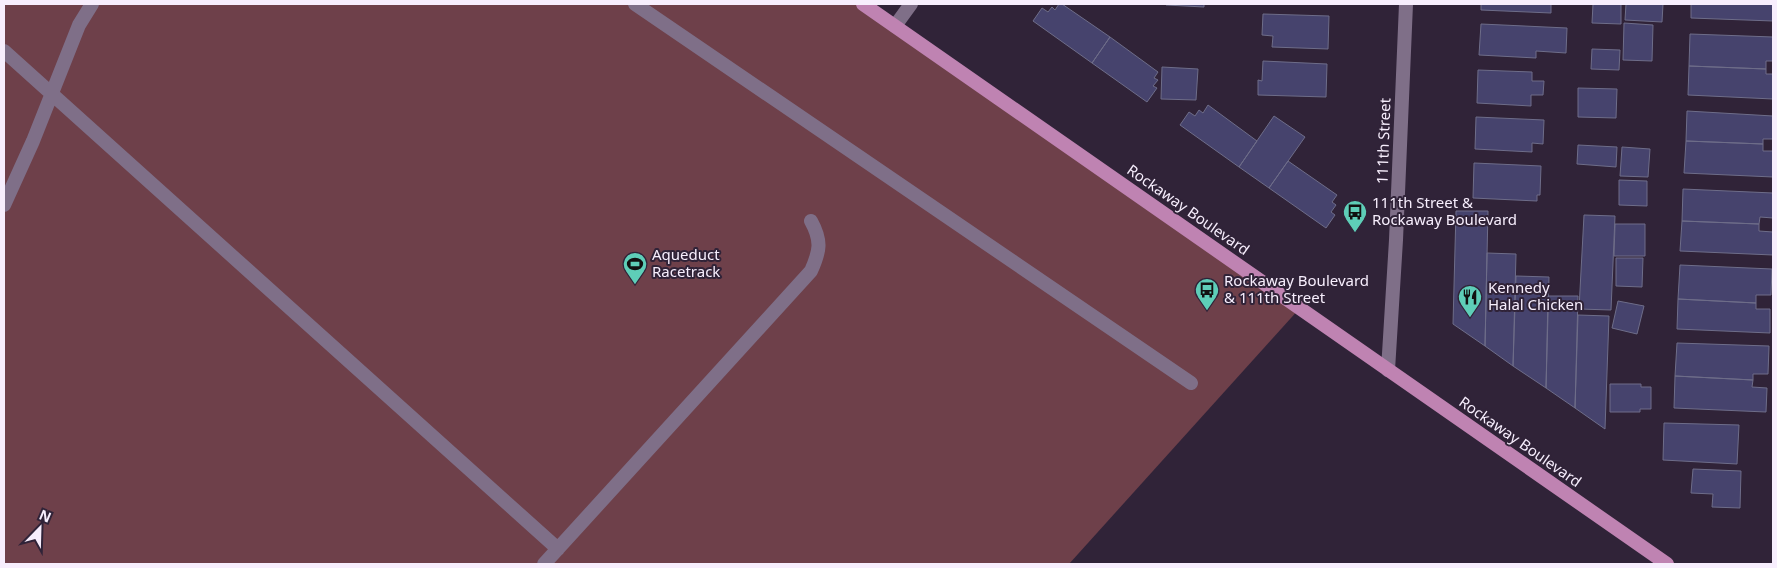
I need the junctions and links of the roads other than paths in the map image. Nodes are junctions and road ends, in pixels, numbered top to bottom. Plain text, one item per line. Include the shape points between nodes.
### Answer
1 (92, 4) edge
2 (635, 4) edge
3 (863, 4) edge
4 (911, 4) edge
5 (1406, 4) edge
6 (895, 26) junction
7 (4, 51) edge
8 (52, 94) junction
9 (4, 205) edge
10 (811, 221) dead end
11 (1388, 370) junction
12 (1192, 383) dead end
13 (558, 550) junction
14 (544, 564) edge
15 (1667, 564) edge

1 - 8 street via 79,25
2 - 12 street
3 - 6 main road, Rockaway Boulevard
4 - 6 street
5 - 11 street, 111th Street
6 - 11 main road, Rockaway Boulevard
7 - 8 street
8 - 9 street
8 - 13 street
10 - 13 street via 819,243 818,256 811,271
11 - 15 main road, Rockaway Boulevard
13 - 14 street

